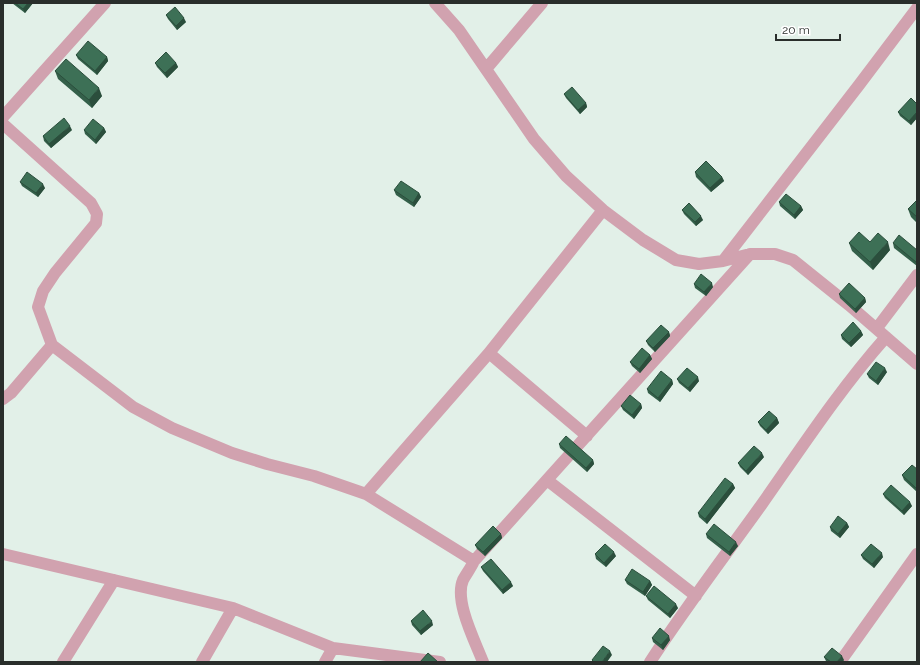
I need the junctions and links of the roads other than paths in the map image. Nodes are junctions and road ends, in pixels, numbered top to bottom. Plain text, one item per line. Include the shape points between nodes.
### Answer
1 (105, 3) edge
2 (435, 3) edge
3 (542, 3) edge
4 (917, 8) edge
5 (486, 69) junction
6 (3, 117) edge
7 (3, 124) edge
8 (603, 210) junction
9 (750, 254) junction
10 (723, 261) junction
11 (917, 275) edge
12 (877, 328) junction
13 (886, 337) junction
14 (52, 345) junction
15 (489, 353) junction
16 (917, 364) edge
17 (3, 399) edge
18 (587, 436) junction
19 (547, 480) junction
20 (366, 494) junction
21 (3, 554) edge
22 (917, 554) edge
23 (474, 561) junction
24 (114, 580) junction
25 (696, 596) junction
26 (233, 608) junction
27 (332, 648) junction
28 (424, 661) edge
29 (63, 662) edge
30 (202, 662) edge
31 (325, 662) edge
32 (440, 662) edge
33 (483, 662) edge
34 (650, 662) edge
35 (840, 662) edge

1 - 6 street
2 - 5 street via 459,30
3 - 5 street
4 - 10 street
5 - 8 street via 534,139 566,176
7 - 14 street via 91,203 97,214 96,223 43,291 38,307
8 - 10 street via 643,240 676,260 699,264
8 - 15 street
9 - 10 street
9 - 12 street via 775,254 793,260
9 - 18 street
11 - 12 street
12 - 13 street
13 - 16 street
13 - 25 street via 818,422
14 - 17 street
14 - 20 street via 133,408 172,428 232,453
15 - 18 street
15 - 20 street
18 - 19 street
19 - 23 street
19 - 25 street
20 - 23 street
21 - 24 street
22 - 35 street
23 - 33 street via 462,581 460,595
24 - 26 street
24 - 29 street
25 - 34 street
26 - 27 street
26 - 30 street
27 - 28 street
27 - 31 street
28 - 32 street

